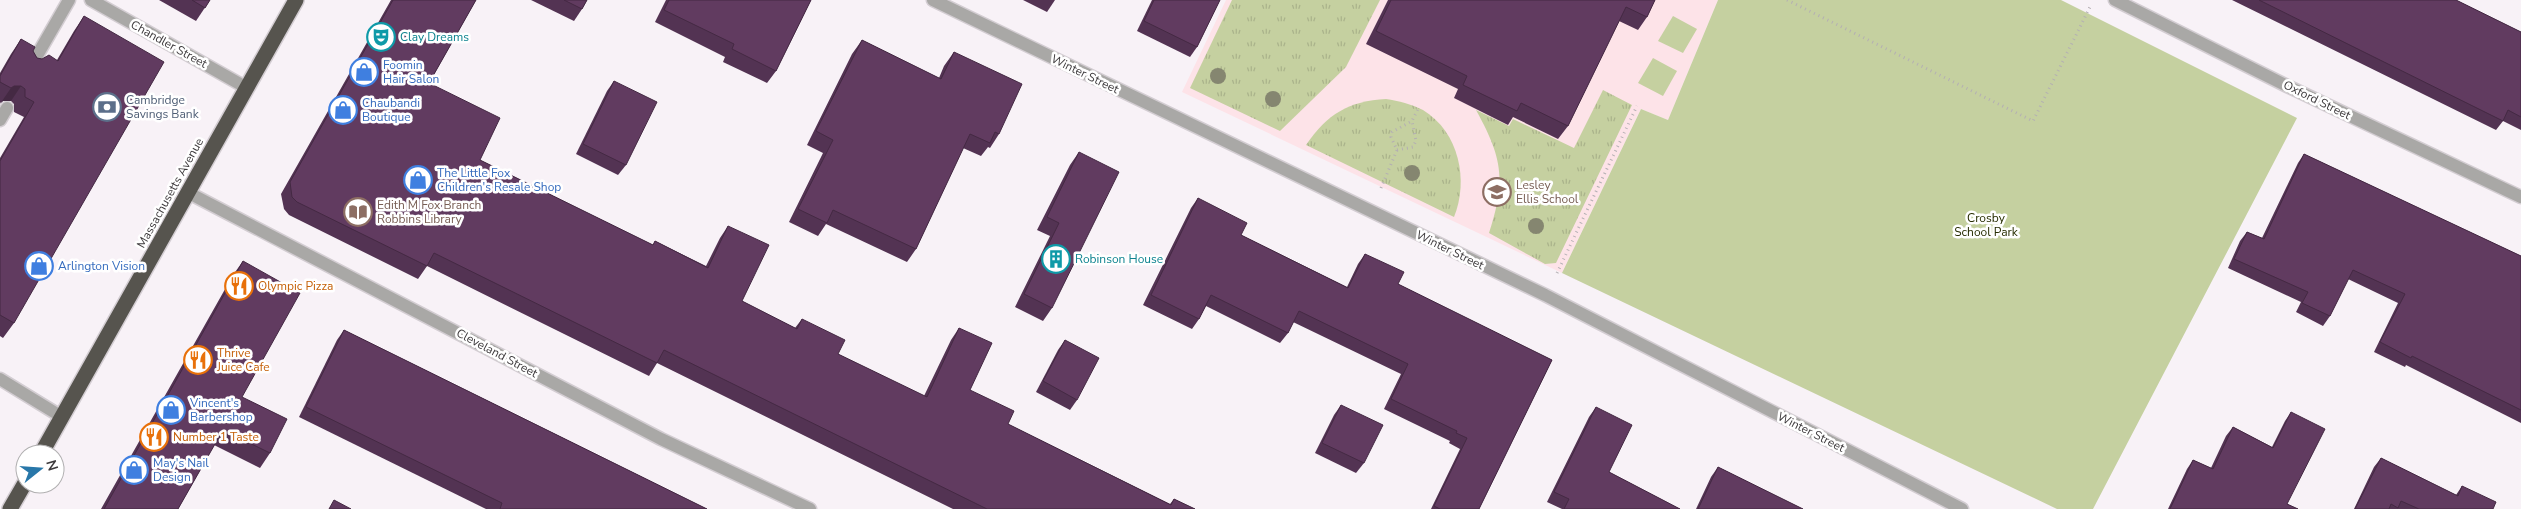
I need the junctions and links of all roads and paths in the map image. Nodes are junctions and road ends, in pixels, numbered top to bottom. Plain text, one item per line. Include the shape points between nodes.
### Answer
1 (70, 0) edge
2 (91, 0) edge
3 (296, 0) edge
4 (933, 0) edge
5 (1787, 0) edge
6 (2094, 0) edge
7 (2115, 0) edge
8 (31, 66) edge
9 (247, 88) junction
10 (1637, 106) dead end
11 (1419, 107) dead end
12 (8, 108) edge
13 (0, 120) edge
14 (1412, 121) junction
15 (1397, 150) junction
16 (1381, 188) dead end
17 (187, 192) junction
18 (2521, 197) edge
19 (1557, 273) dead end
20 (0, 379) edge
21 (62, 417) junction
22 (47, 444) edge
23 (19, 494) edge
24 (10, 509) edge
25 (810, 509) edge
26 (1962, 509) edge

1 - 8 street
2 - 9 street, Chandler Street
3 - 9 highway, Massachusetts Avenue
4 - 26 street, Winter Street via 1530,288
5 - 6 path via 2033,121
7 - 18 street, Oxford Street via 2296,91
9 - 17 highway, Massachusetts Avenue
10 - 19 path
11 - 14 path
12 - 13 street
14 - 15 path via 1392,132
14 - 15 path via 1416,141 1413,147
15 - 16 path
17 - 21 highway, Massachusetts Avenue
17 - 25 street, Cleveland Street via 661,439
20 - 21 street
21 - 22 highway, Massachusetts Avenue
23 - 24 highway

